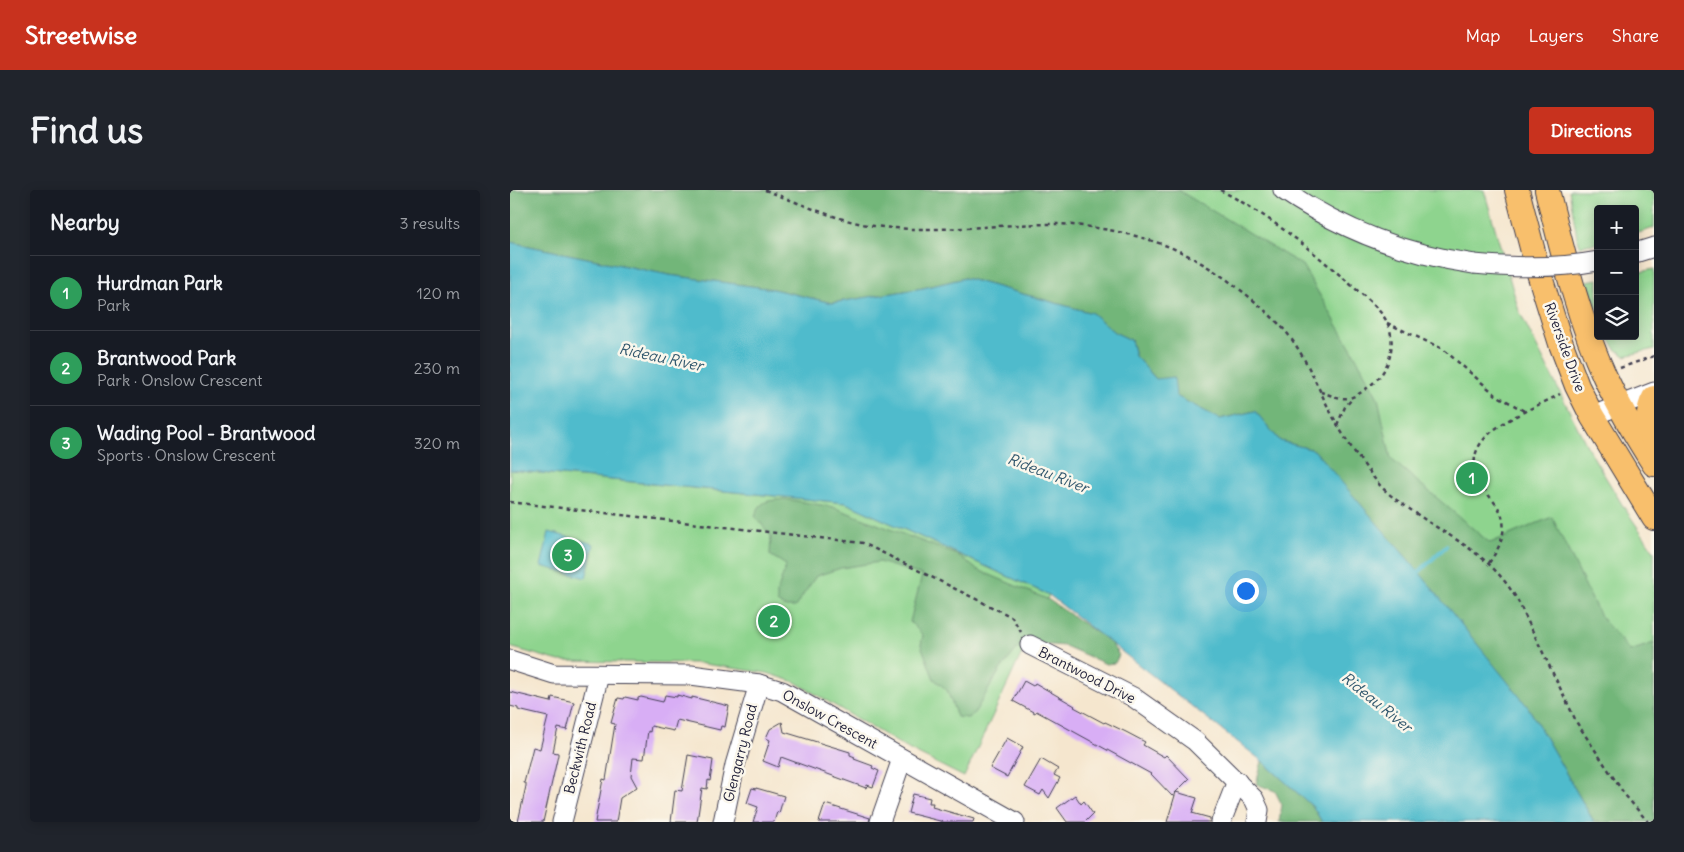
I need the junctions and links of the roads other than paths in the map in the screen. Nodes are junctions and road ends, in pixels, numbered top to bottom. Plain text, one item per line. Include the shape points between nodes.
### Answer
1 (1282, 190) edge
2 (1517, 190) edge
3 (1547, 190) edge
4 (1654, 247) edge
5 (1639, 252) edge
6 (1594, 262) edge
7 (1654, 392) edge
8 (1654, 398) edge
9 (1619, 404) junction
10 (1592, 416) junction
11 (1654, 442) edge
12 (1654, 464) edge
13 (1654, 518) edge
14 (1030, 645) road end
15 (510, 660) edge
16 (599, 675) junction
17 (759, 684) junction
18 (902, 759) junction
19 (1237, 781) junction
20 (562, 822) edge
21 (723, 822) edge
22 (880, 822) edge
23 (1015, 822) edge
24 (1221, 822) edge
25 (1257, 822) edge

1 - 6 street, bridge via 1340,225 1423,255 1512,267 1555,267
2 - 10 main road, Riverside Drive via 1561,344
3 - 9 main road, Riverside Drive via 1574,292 1598,362
4 - 5 street
7 - 9 street
8 - 11 main road via 1649,416
9 - 10 street
9 - 12 main road, Riverside Drive
10 - 13 main road, Riverside Drive
14 - 19 street, Brantwood Drive via 1133,697 1194,741
15 - 16 street, Onslow Crescent via 554,674
16 - 17 street, Onslow Crescent via 690,675
16 - 20 street, Beckwith Road
17 - 18 street, Onslow Crescent via 782,692
17 - 21 street, Glengarry Road via 735,765
18 - 22 street
18 - 23 street, Onslow Crescent
19 - 24 street
19 - 25 street, Brantwood Drive via 1250,793 1258,807

